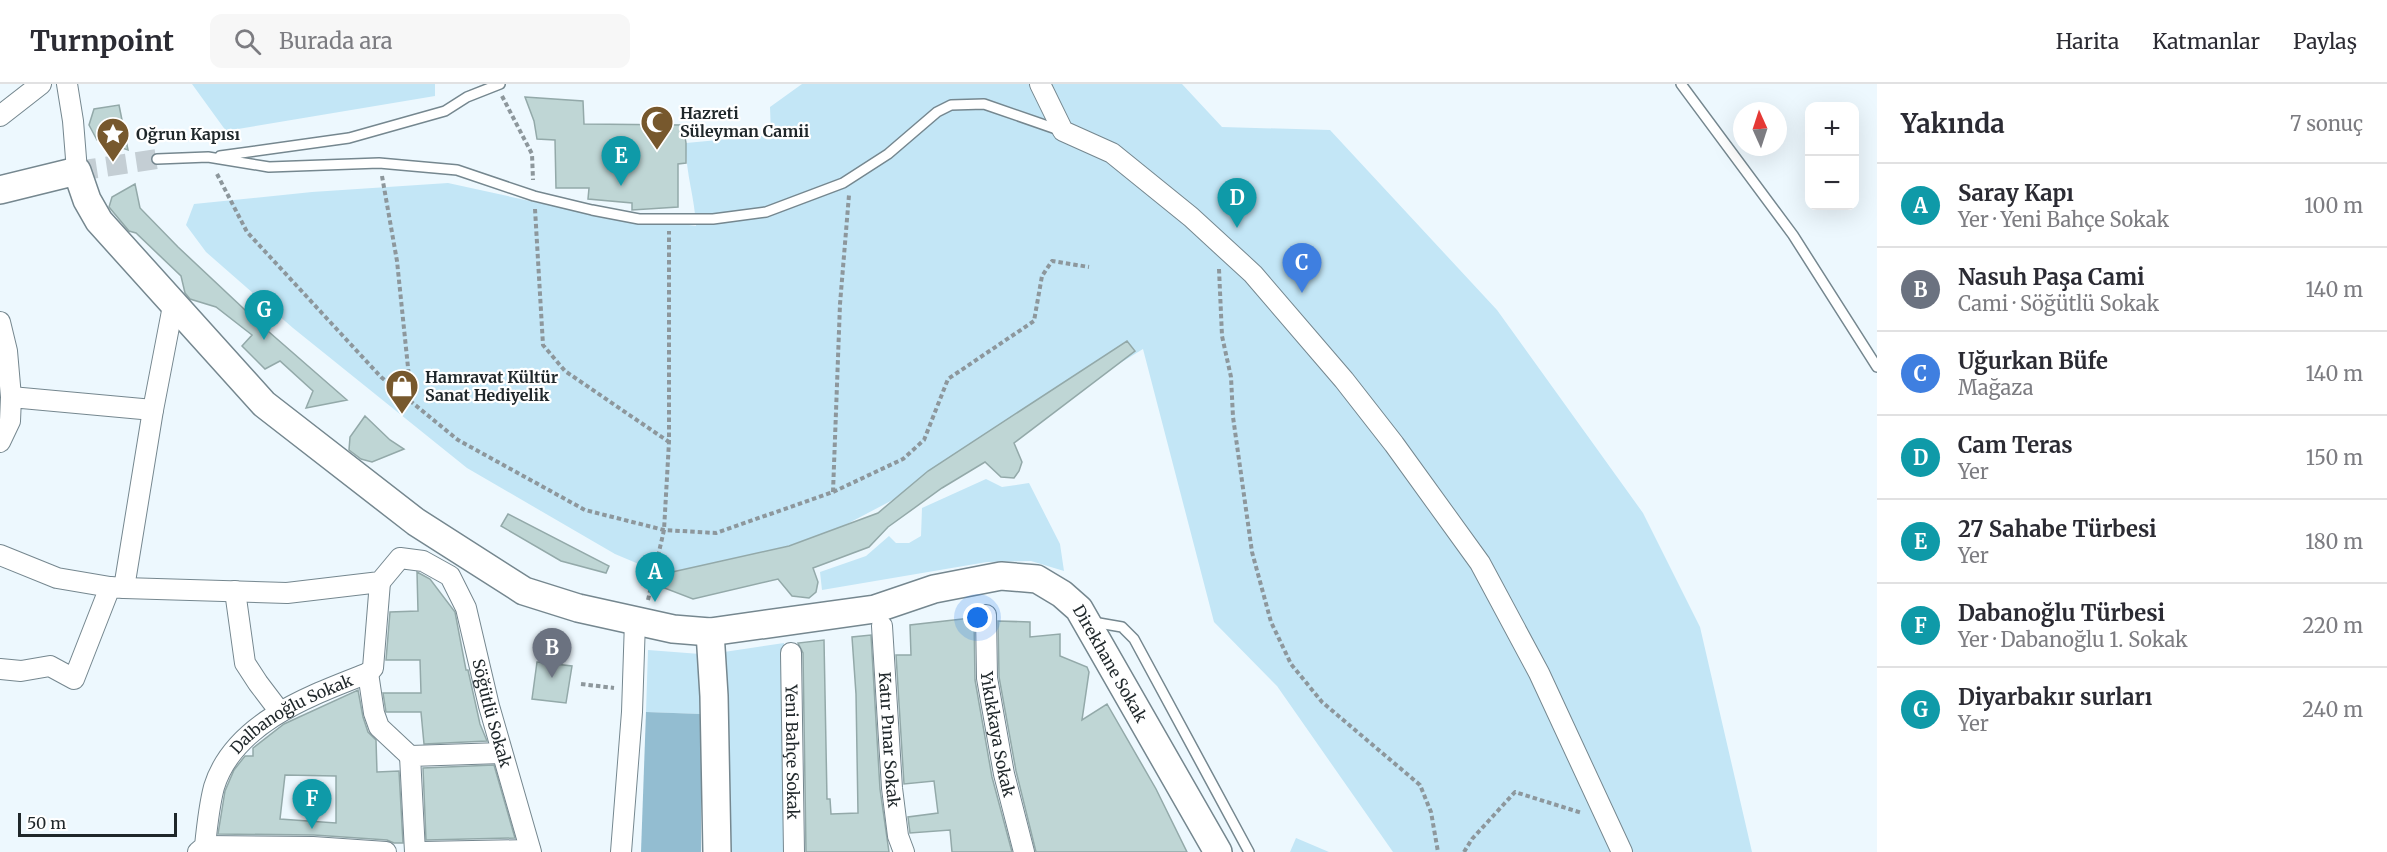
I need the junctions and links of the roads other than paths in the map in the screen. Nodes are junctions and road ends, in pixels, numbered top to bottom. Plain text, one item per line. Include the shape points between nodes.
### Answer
1 (40, 84) edge
2 (67, 84) edge
3 (1040, 84) edge
4 (1681, 84) edge
5 (498, 85) edge
6 (0, 116) edge
7 (1063, 131) junction
8 (208, 157) junction
9 (157, 159) tunnel mouth
10 (77, 171) junction
11 (0, 190) edge
12 (173, 306) junction
13 (0, 322) edge
14 (1877, 367) edge
15 (11, 397) junction
16 (153, 410) junction
17 (0, 442) edge
18 (0, 555) edge
19 (380, 582) junction
20 (117, 587) junction
21 (235, 591) junction
22 (986, 615) dead end
23 (640, 616) junction
24 (1085, 620) junction
25 (882, 626) dead end
26 (710, 632) junction
27 (791, 653) dead end
28 (0, 669) edge
29 (368, 673) junction
30 (280, 712) junction
31 (502, 753) junction
32 (410, 756) junction
33 (201, 849) edge
34 (229, 850) edge
35 (530, 851) edge
36 (386, 852) edge
37 (415, 852) edge
38 (422, 852) edge
39 (621, 852) edge
40 (717, 852) edge
41 (794, 852) edge
42 (904, 852) edge
43 (1024, 852) edge
44 (1218, 852) edge
45 (1249, 852) edge
46 (1622, 852) edge

1 - 6 street
2 - 10 street
3 - 7 street
4 - 14 lane via 1793,235
5 - 8 lane via 445,111 349,138
7 - 8 lane via 984,104 951,105 850,179 766,212 713,219 639,219 534,196 457,170 379,163 269,167
7 - 46 street via 1112,153 1253,274 1394,444 1480,563 1539,673
8 - 9 lane
10 - 11 street
10 - 12 street, Direkhane Sokak via 99,221
12 - 16 street
12 - 23 street, Direkhane Sokak via 264,404 416,522 524,591 578,608
13 - 15 street
15 - 16 street
15 - 17 street via 10,421
16 - 20 street
18 - 20 street via 57,578
19 - 21 street via 288,593
19 - 29 street, Dalbanoğlu Sokak via 373,668
19 - 31 street, Söğütlü Sokak via 400,558 423,561 450,576 466,608
20 - 21 street
20 - 28 street via 74,679 50,666 21,671
21 - 30 street via 245,663
22 - 43 street, Yıkıkkaya Sokak via 987,678 1004,774
23 - 26 street, Direkhane Sokak via 673,629
23 - 39 street
24 - 26 street, Direkhane Sokak via 1062,594 1037,579 1001,576 934,589 874,609
24 - 44 street, Direkhane Sokak
24 - 45 lane via 1122,627 1134,639
25 - 42 street, Katır Pınar Sokak via 892,788
26 - 40 street
27 - 41 street, Yeni Bahçe Sokak
29 - 30 street, Dalbanoğlu Sokak
29 - 32 street via 379,727
30 - 33 street, Dalbanoğlu Sokak via 237,746 225,763 215,785
31 - 32 street
31 - 35 street, Söğütlü Sokak
32 - 37 street
33 - 34 street
34 - 36 street via 313,847
35 - 38 street

